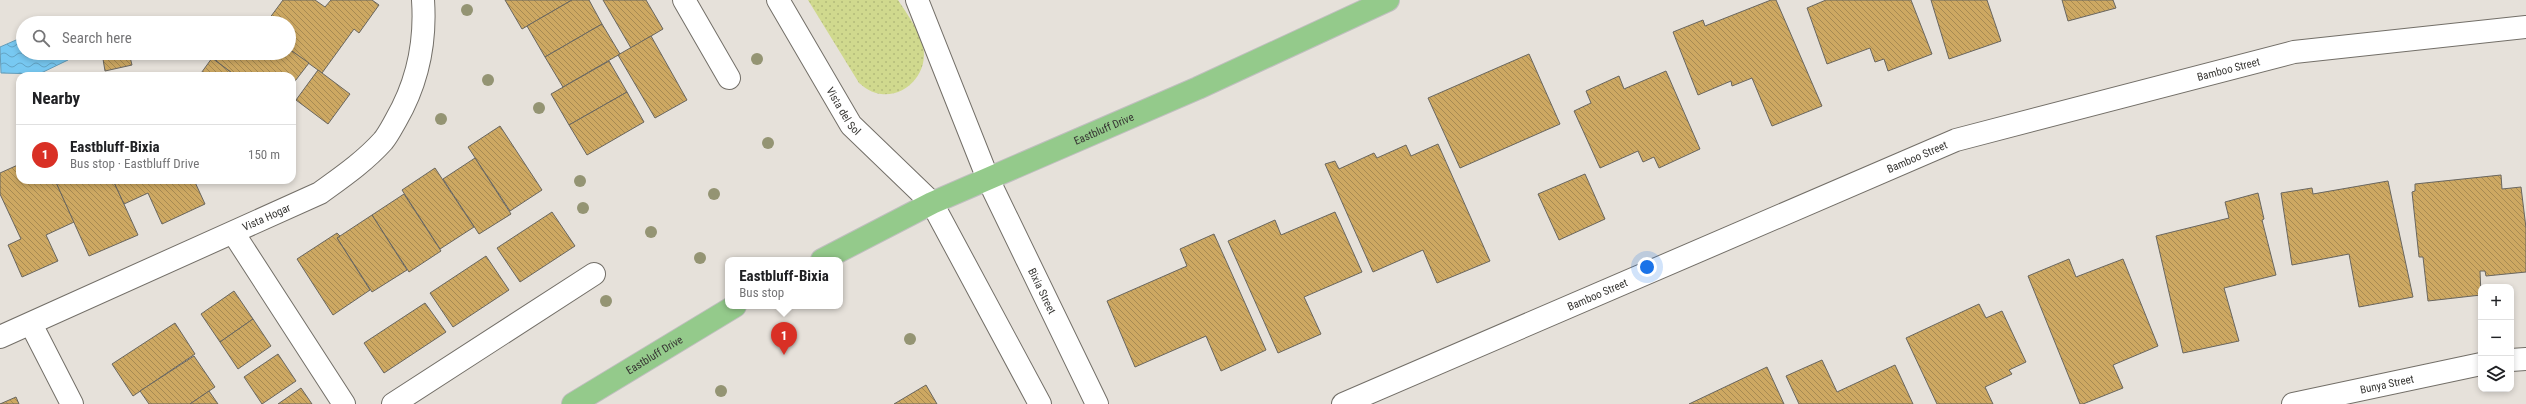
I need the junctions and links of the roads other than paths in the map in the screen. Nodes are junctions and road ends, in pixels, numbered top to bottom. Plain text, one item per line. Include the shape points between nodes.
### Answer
1 (423, 0) edge
2 (684, 0) edge
3 (778, 0) edge
4 (917, 0) edge
5 (1388, 0) edge
6 (2526, 27) edge
7 (728, 78) dead end
8 (988, 179) junction
9 (932, 203) junction
10 (234, 234) junction
11 (828, 257) edge
12 (594, 274) dead end
13 (731, 309) edge
14 (31, 324) junction
15 (0, 337) edge
16 (2526, 359) edge
17 (2514, 360) edge
18 (2478, 365) edge
19 (72, 404) edge
20 (344, 404) edge
21 (393, 404) edge
22 (574, 404) edge
23 (1040, 404) edge
24 (1097, 404) edge
25 (1343, 404) edge
26 (2293, 404) edge

1 - 10 street, Vista Hogar via 420,63 406,102 384,140 354,169 320,193
2 - 7 street
3 - 9 street, Vista del Sol via 851,125
4 - 8 street
5 - 8 main road, Eastbluff Drive via 1198,88
6 - 25 street, Bamboo Street via 2294,52 1956,140
8 - 9 main road, Eastbluff Drive
8 - 24 street, Bixia Street
9 - 11 main road, Eastbluff Drive
9 - 23 street
10 - 14 street, Vista Hogar
10 - 20 street
12 - 21 street
13 - 22 main road, Eastbluff Drive
14 - 15 street, Vista Hogar
14 - 19 street
16 - 17 street
18 - 26 street, Bunya Street

